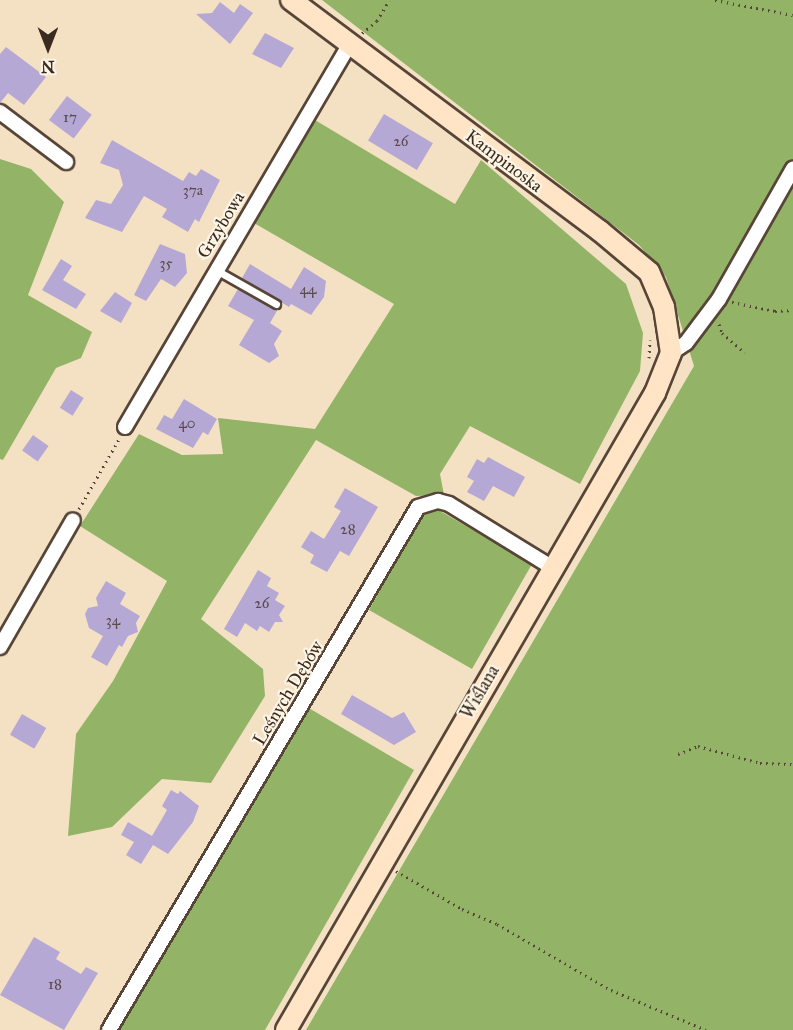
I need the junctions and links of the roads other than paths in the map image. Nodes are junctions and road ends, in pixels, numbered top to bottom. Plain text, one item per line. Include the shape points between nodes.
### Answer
1 (291, 0) edge
2 (350, 43) junction
3 (0, 112) edge
4 (66, 162) dead end
5 (793, 169) edge
6 (216, 269) junction
7 (276, 304) dead end
8 (671, 353) junction
9 (125, 427) road end
10 (73, 520) road end
11 (553, 568) junction
12 (0, 646) edge
13 (109, 1030) edge
14 (286, 1030) edge

1 - 2 main road, Kampinoska
2 - 6 street, Grzybowa
2 - 8 main road, Kampinoska via 649,272 664,307
3 - 4 street
5 - 8 street via 717,302 686,343
6 - 7 lane
6 - 9 street, Grzybowa
8 - 11 main road, Wiślana via 665,375
10 - 12 street
11 - 13 street, Leśnych Dębów via 449,504 438,501 418,507
11 - 14 main road, Wiślana

